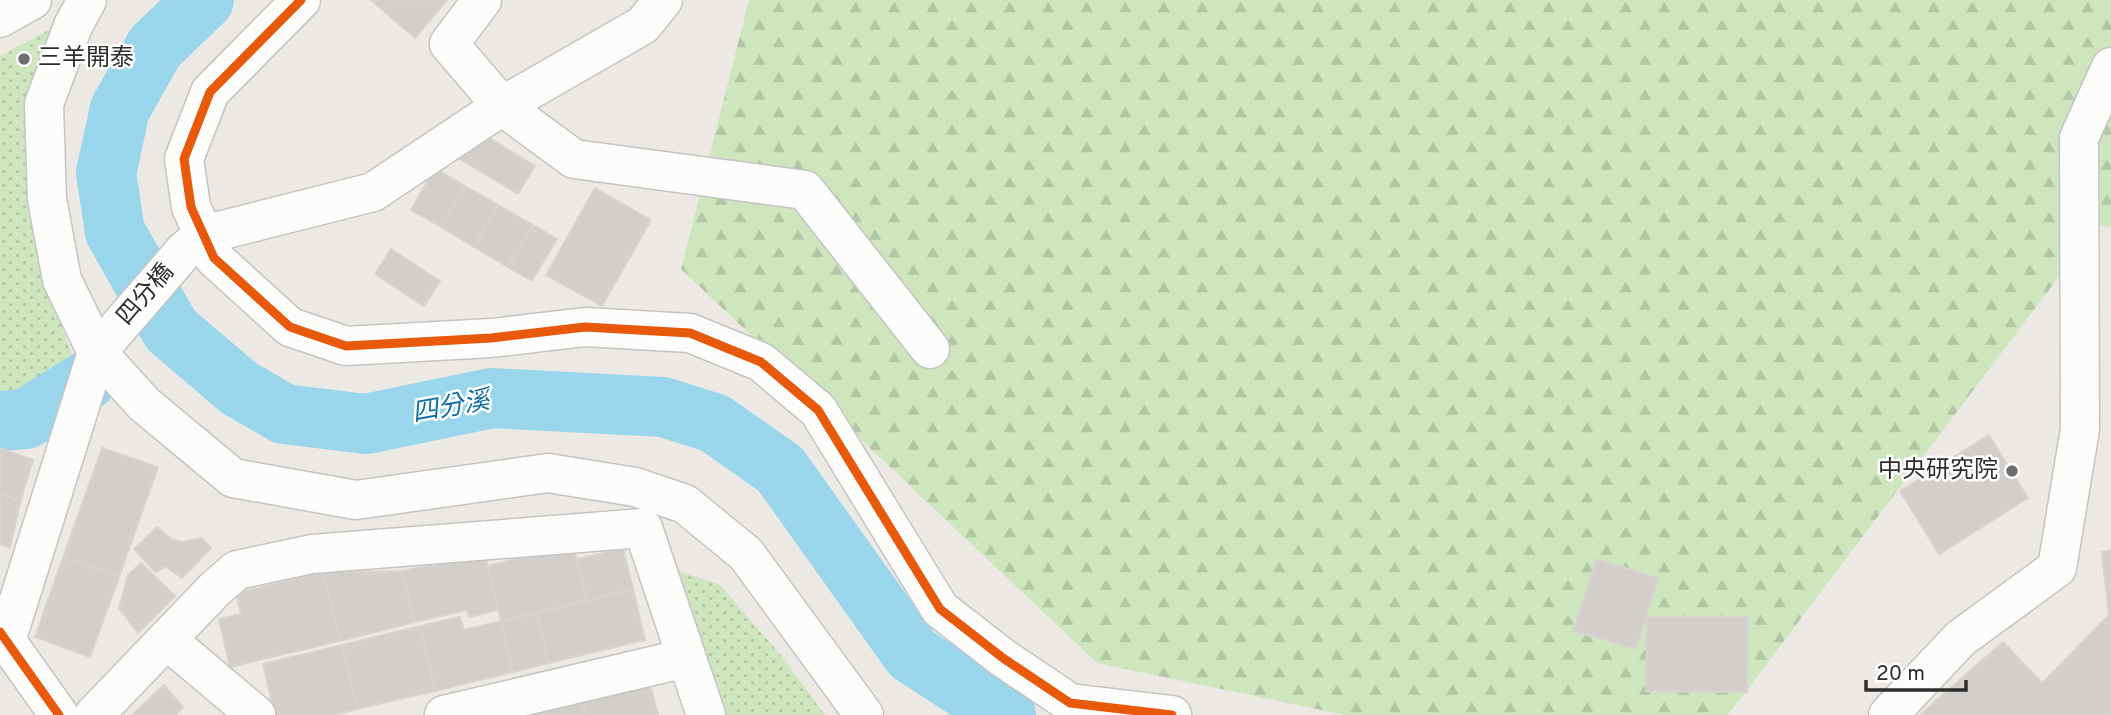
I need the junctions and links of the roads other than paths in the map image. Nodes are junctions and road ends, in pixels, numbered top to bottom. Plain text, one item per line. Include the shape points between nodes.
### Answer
1 (32, 0) edge
2 (87, 0) edge
3 (300, 0) edge
4 (482, 0) edge
5 (663, 0) edge
6 (0, 18) edge
7 (2111, 67) edge
8 (502, 106) junction
9 (194, 243) junction
10 (102, 346) junction
11 (930, 349) dead end
12 (3, 637) edge
13 (167, 640) junction
14 (686, 658) junction
15 (59, 715) edge
16 (94, 715) edge
17 (256, 715) edge
18 (444, 715) edge
19 (706, 715) edge
20 (864, 715) edge
21 (1172, 715) edge
22 (1888, 715) edge

1 - 6 street
2 - 10 street via 44,104 47,199 62,280
3 - 9 street via 211,92 184,159
4 - 8 street via 449,44
5 - 8 street via 643,25
7 - 22 street via 2079,138 2080,429 2057,568 1961,638
8 - 9 street via 373,192
8 - 11 street via 574,159 805,190
9 - 10 street, 四分橋
9 - 21 street via 290,327 346,346 491,338 585,327 690,333 761,362 818,410 940,609 1070,703
10 - 12 street
10 - 20 street via 144,404 233,478 356,500 548,473 635,487 685,504 746,554
12 - 15 street
13 - 14 street via 237,570 312,554 643,528
13 - 16 street
13 - 17 street
14 - 18 street
14 - 19 street

